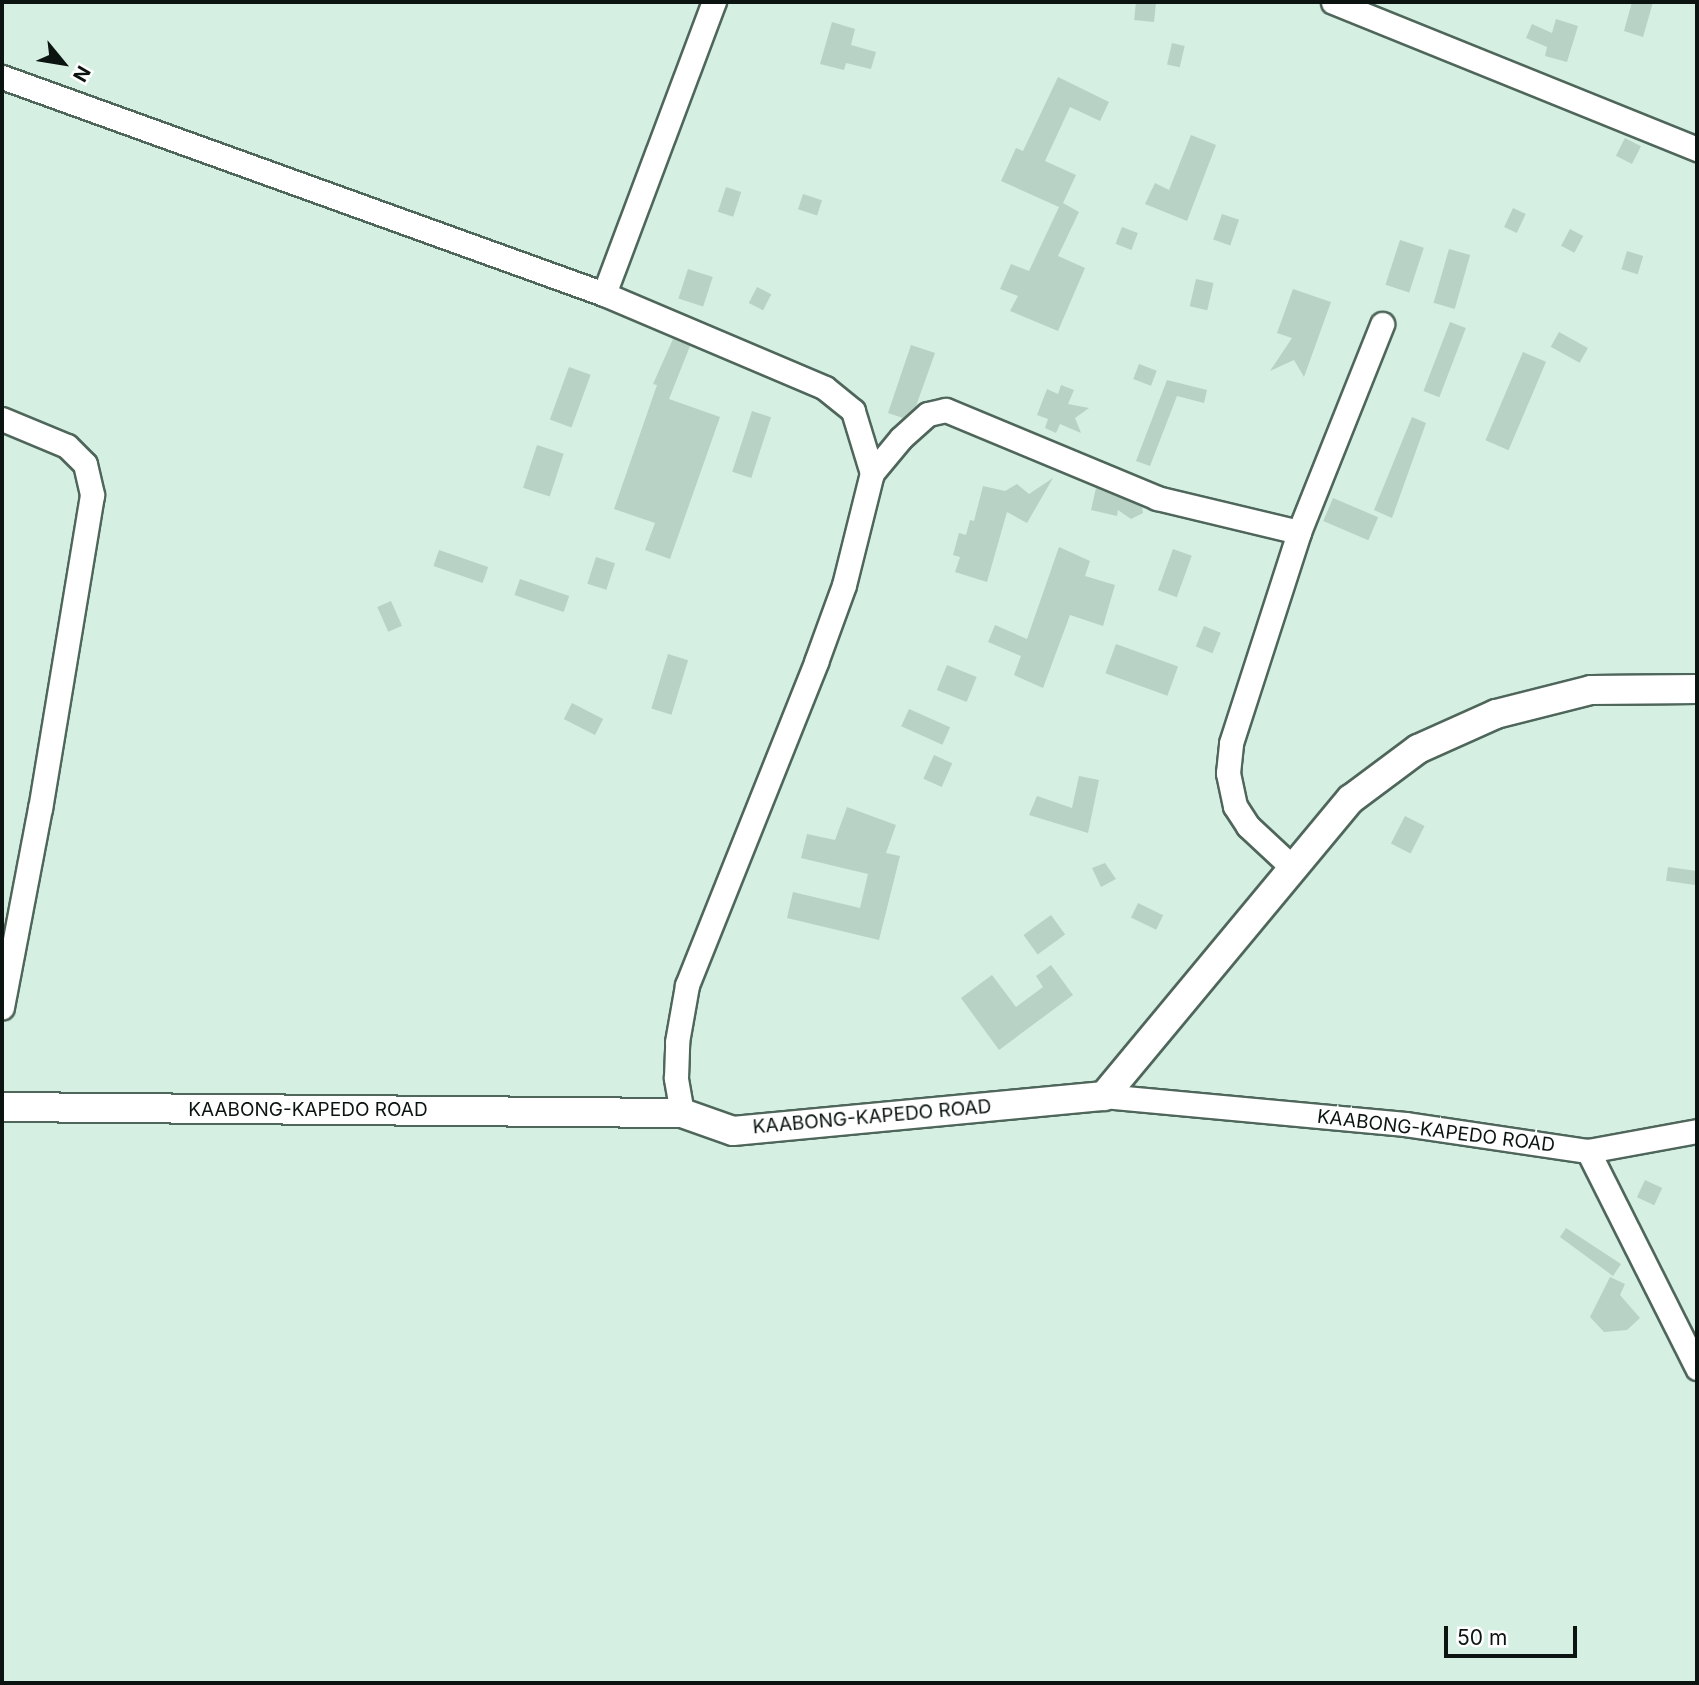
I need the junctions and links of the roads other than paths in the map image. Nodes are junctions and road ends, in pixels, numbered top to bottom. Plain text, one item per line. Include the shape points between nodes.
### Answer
1 (714, 2) edge
2 (1333, 2) edge
3 (2, 76) edge
4 (1697, 149) edge
5 (604, 294) junction
6 (1382, 324) dead end
7 (2, 419) edge
8 (872, 473) junction
9 (1300, 532) junction
10 (1697, 690) edge
11 (1293, 868) junction
12 (2, 1007) edge
13 (1104, 1096) junction
14 (2, 1107) edge
15 (682, 1113) junction
16 (1697, 1130) edge
17 (1588, 1151) junction
18 (1697, 1368) edge

1 - 5 street
2 - 4 street
3 - 5 street
5 - 8 street via 825,388 853,411
6 - 9 street
7 - 12 street via 67,446 85,464 92,495
8 - 9 street via 928,414 946,410 1157,498
8 - 15 street via 844,584 821,649 687,985 677,1042 676,1078
9 - 11 street via 1228,761 1235,806 1248,826
10 - 11 main road via 1591,690 1496,713 1418,748 1361,792
11 - 13 main road
13 - 15 main road, KAABONG-KAPEDO ROAD via 733,1130
13 - 17 street, KAABONG-KAPEDO ROAD via 1405,1124
14 - 15 main road, KAABONG-KAPEDO ROAD
16 - 17 street, KAABONG-KAPEDO ROAD
17 - 18 street

